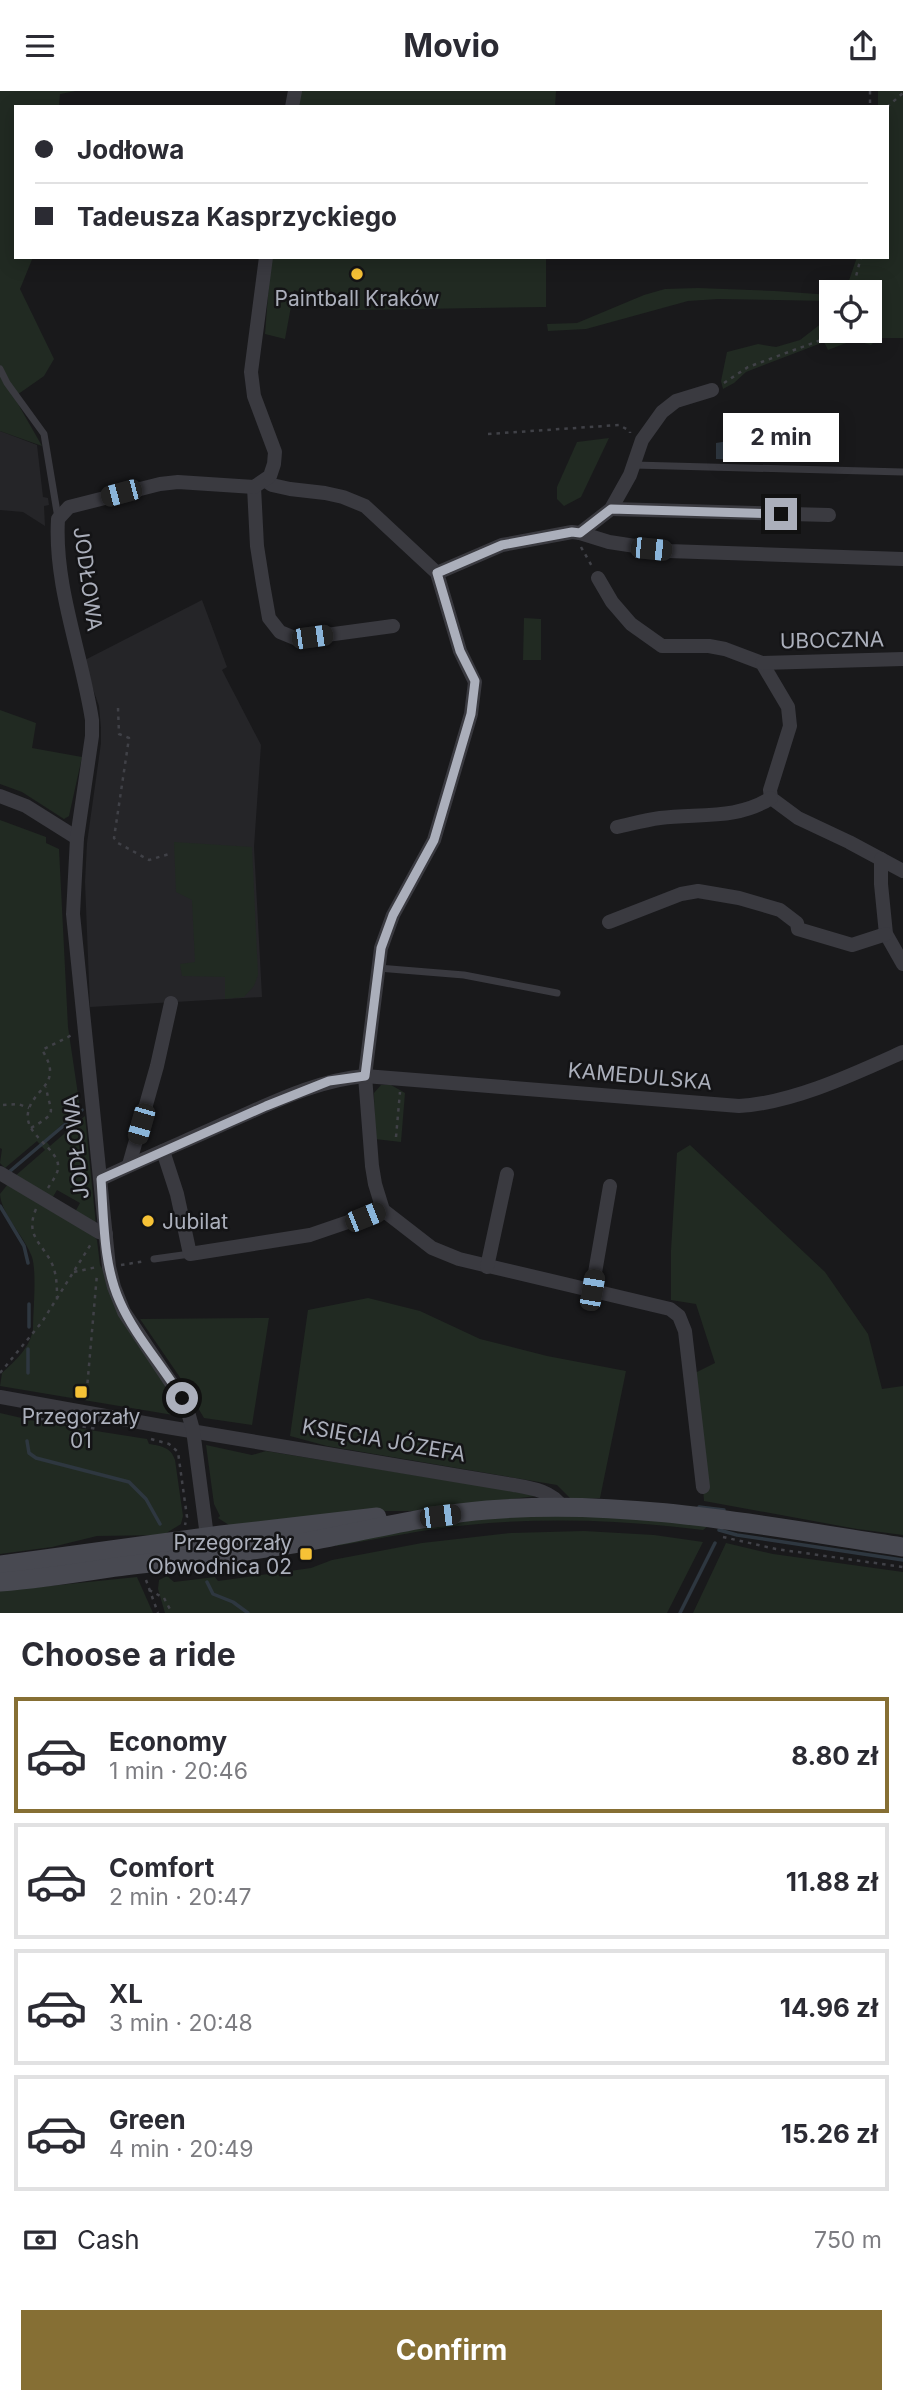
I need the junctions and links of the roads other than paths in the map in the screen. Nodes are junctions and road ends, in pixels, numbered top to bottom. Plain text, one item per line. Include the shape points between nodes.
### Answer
1 (266, 259) edge
2 (0, 369) edge
3 (712, 390) road end
4 (633, 465) junction
5 (903, 472) edge
6 (260, 484) junction
7 (611, 509) junction
8 (829, 515) dead end
9 (58, 519) junction
10 (580, 533) junction
11 (903, 559) edge
12 (437, 573) junction
13 (598, 578) dead end
14 (393, 626) dead end
15 (903, 659) edge
16 (762, 663) junction
17 (0, 796) edge
18 (771, 798) junction
19 (617, 827) dead end
20 (77, 838) junction
21 (881, 859) junction
22 (903, 871) edge
23 (609, 922) dead end
24 (886, 934) junction
25 (903, 964) edge
26 (377, 968) junction
27 (557, 993) dead end
28 (171, 1003) dead end
29 (903, 1052) edge
30 (365, 1076) junction
31 (163, 1151) junction
32 (129, 1165) junction
33 (507, 1174) dead end
34 (4, 1176) edge
35 (101, 1179) junction
36 (610, 1186) dead end
37 (383, 1210) junction
38 (102, 1233) junction
39 (190, 1254) junction
40 (154, 1259) road end
41 (487, 1267) junction
42 (592, 1290) junction
43 (0, 1397) edge
44 (193, 1430) junction
45 (703, 1487) dead end
46 (562, 1507) junction
47 (208, 1547) junction
48 (903, 1547) edge
49 (0, 1565) edge
50 (0, 1582) edge

1 - 6 street via 251,372 254,396 275,452 273,470
2 - 9 lane via 44,434
3 - 4 street via 676,401 662,412 642,440
4 - 5 lane
4 - 7 street
6 - 9 street, JODŁOWA via 160,484 69,507
6 - 12 street, JODŁOWA via 343,497 365,506
6 - 14 street via 257,547 269,618 280,632 296,639
7 - 8 street
7 - 10 street
9 - 20 street, JODŁOWA via 64,586 92,720
10 - 11 street via 668,551
10 - 12 street via 502,545
12 - 26 street via 460,651 475,681 475,695 434,840 393,915
13 - 16 street via 631,624 662,646 709,646
15 - 16 street, UBOCZNA
16 - 18 street via 790,715
17 - 20 street via 39,813
18 - 19 street via 743,812 660,818
18 - 21 street via 798,818
20 - 35 street, JODŁOWA via 73,914
21 - 22 street
21 - 24 street
23 - 24 street via 698,891 780,910 798,929 852,945
24 - 25 street
26 - 27 lane via 464,975
26 - 30 street
28 - 32 street
29 - 30 street, KAMEDULSKA via 777,1102 749,1105
30 - 31 street, KAMEDULSKA via 329,1081
30 - 37 street via 372,1166
31 - 32 street, KAMEDULSKA
31 - 39 street
32 - 35 street, KAMEDULSKA
33 - 41 street
34 - 38 street
35 - 38 street, JODŁOWA
36 - 42 street
37 - 39 street via 310,1235
37 - 41 street via 432,1248
38 - 44 street, JODŁOWA via 103,1267 124,1312 182,1398
39 - 40 lane
41 - 42 street
42 - 45 street via 679,1315 685,1331
43 - 44 street, KSIĘCIA JÓZEFA
44 - 46 street, KSIĘCIA JÓZEFA via 525,1487 552,1497
44 - 47 street
46 - 47 main road, KSIĘCIA JÓZEFA via 346,1520
46 - 48 main road, KSIĘCIA JÓZEFA via 685,1514
47 - 49 main road
47 - 50 main road, KSIĘCIA JÓZEFA via 176,1560

